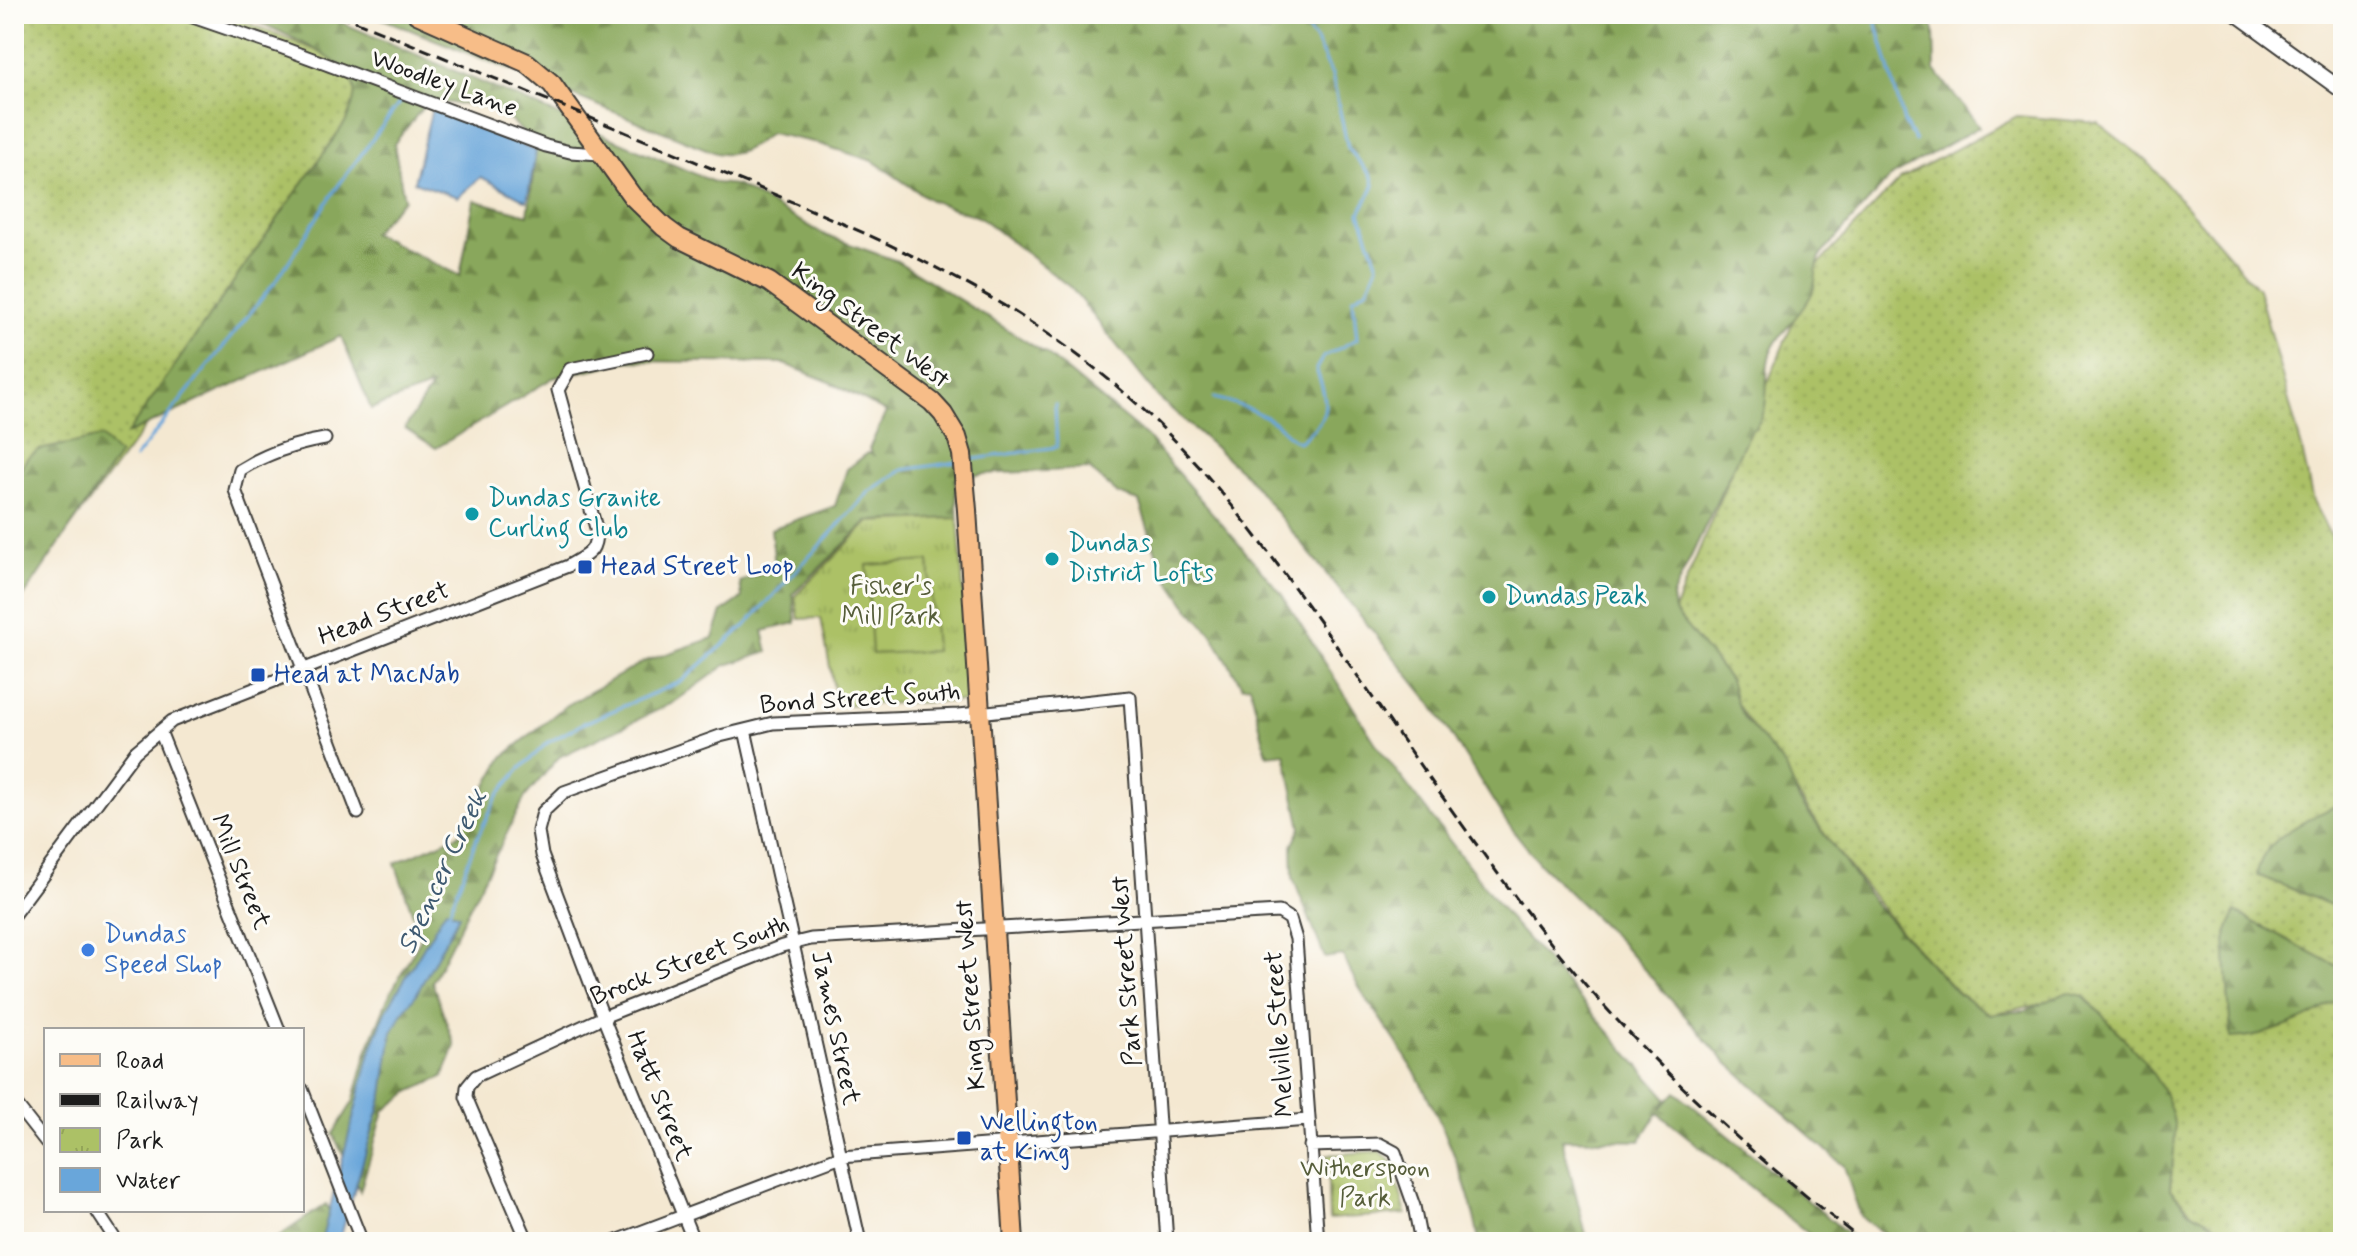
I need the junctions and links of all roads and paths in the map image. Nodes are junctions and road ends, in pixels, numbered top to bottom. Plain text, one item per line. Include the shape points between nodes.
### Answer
1 (184, 14) edge
2 (417, 14) edge
3 (2237, 14) edge
4 (2343, 91) edge
5 (600, 154) junction
6 (647, 353) dead end
7 (325, 439) dead end
8 (303, 669) junction
9 (1130, 697) joint
10 (978, 713) junction
11 (745, 730) junction
12 (160, 731) junction
13 (358, 813) dead end
14 (538, 831) joint
15 (14, 914) edge
16 (1144, 919) junction
17 (1290, 919) joint
18 (993, 927) junction
19 (794, 942) junction
20 (603, 1017) junction
21 (278, 1028) edge
22 (304, 1094) edge
23 (14, 1102) edge
24 (1308, 1120) junction
25 (1161, 1132) junction
26 (44, 1140) edge
27 (1008, 1142) junction
28 (1310, 1146) junction
29 (841, 1156) junction
30 (97, 1212) edge
31 (684, 1215) junction
32 (360, 1237) edge
33 (117, 1242) edge
34 (528, 1242) edge
35 (614, 1242) edge
36 (694, 1242) edge
37 (860, 1242) edge
38 (1014, 1242) edge
39 (1167, 1242) edge
40 (1318, 1242) edge
41 (1421, 1242) edge

1 - 5 street, Woodley Lane via 546,146
2 - 5 main road, King Street West via 538,71
3 - 4 street
5 - 10 main road, King Street West via 664,227 769,282 912,385 943,414 962,454
6 - 8 street, Head Street via 570,369 558,390 596,528 591,553
7 - 8 street via 249,464 236,480 238,503
8 - 12 street, Head Street via 189,713
8 - 13 street
9 - 10 street, Bond Street South
9 - 16 street, Park Street West
10 - 11 street, Bond Street South via 773,723
10 - 18 main road, King Street West
11 - 14 street, Bond Street South via 564,792 543,812
11 - 19 street, James Street
12 - 15 street, Head Street via 135,752
12 - 21 street, Mill Street
14 - 20 street, Hatt Street via 542,855
16 - 17 street, Brock Street South via 1279,912
16 - 18 street, Brock Street South
16 - 25 street, Park Street West
17 - 24 street, Melville Street via 1296,939
18 - 19 street, Brock Street South
18 - 27 main road, King Street West
19 - 20 street, Brock Street South
19 - 29 street, James Street
20 - 31 street, Hatt Street
20 - 34 street, Brock Street South via 476,1076 467,1087 466,1097
22 - 32 street
23 - 26 street
24 - 25 street
24 - 28 street, Melville Street
25 - 27 street
25 - 39 street, Park Street West
27 - 29 street
27 - 38 main road, King Street West
28 - 40 street, Melville Street
28 - 41 street via 1380,1144 1395,1152
29 - 31 street
29 - 37 street, James Street
30 - 33 street
31 - 35 street
31 - 36 street, Hatt Street

